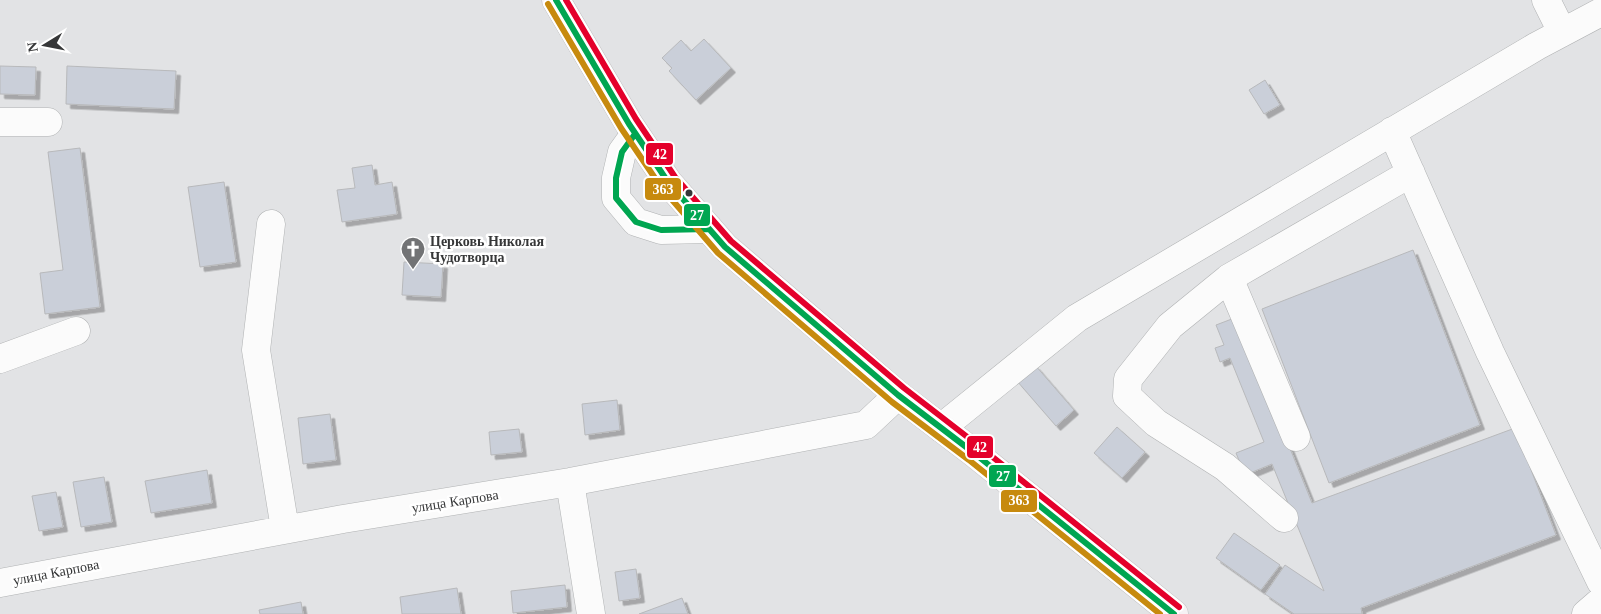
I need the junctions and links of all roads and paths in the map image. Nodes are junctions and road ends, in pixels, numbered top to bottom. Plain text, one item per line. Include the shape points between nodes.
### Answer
1 (556, 0) edge
2 (1546, 0) edge
3 (1601, 12) edge
4 (1562, 32) junction
5 (0, 122) edge
6 (48, 122) dead end
7 (1392, 131) junction
8 (635, 134) junction
9 (1411, 173) junction
10 (271, 224) dead end
11 (709, 229) junction
12 (1229, 278) junction
13 (76, 331) dead end
14 (0, 359) edge
15 (898, 395) junction
16 (941, 428) junction
17 (1296, 437) dead end
18 (570, 482) junction
19 (1284, 518) dead end
20 (285, 529) junction
21 (0, 582) edge
22 (1601, 582) edge
23 (1601, 601) edge
24 (591, 614) edge
25 (1174, 614) edge
26 (1586, 614) edge

1 - 8 main road
2 - 4 street
3 - 4 street
4 - 7 street
5 - 6 street
7 - 9 street
7 - 16 street via 1077,318
8 - 11 main road via 668,182
8 - 11 street via 622,152 616,178 616,198 636,222 660,230
9 - 12 street
9 - 22 street via 1490,352
10 - 20 street via 256,350
11 - 15 main road via 725,247
12 - 17 street
12 - 19 street via 1170,326 1128,379 1127,396 1156,423 1225,467
13 - 14 street
15 - 16 main road
15 - 18 street, улица Карпова via 866,425
16 - 25 main road
18 - 20 street, улица Карпова
18 - 24 street
20 - 21 street, улица Карпова
23 - 26 street

